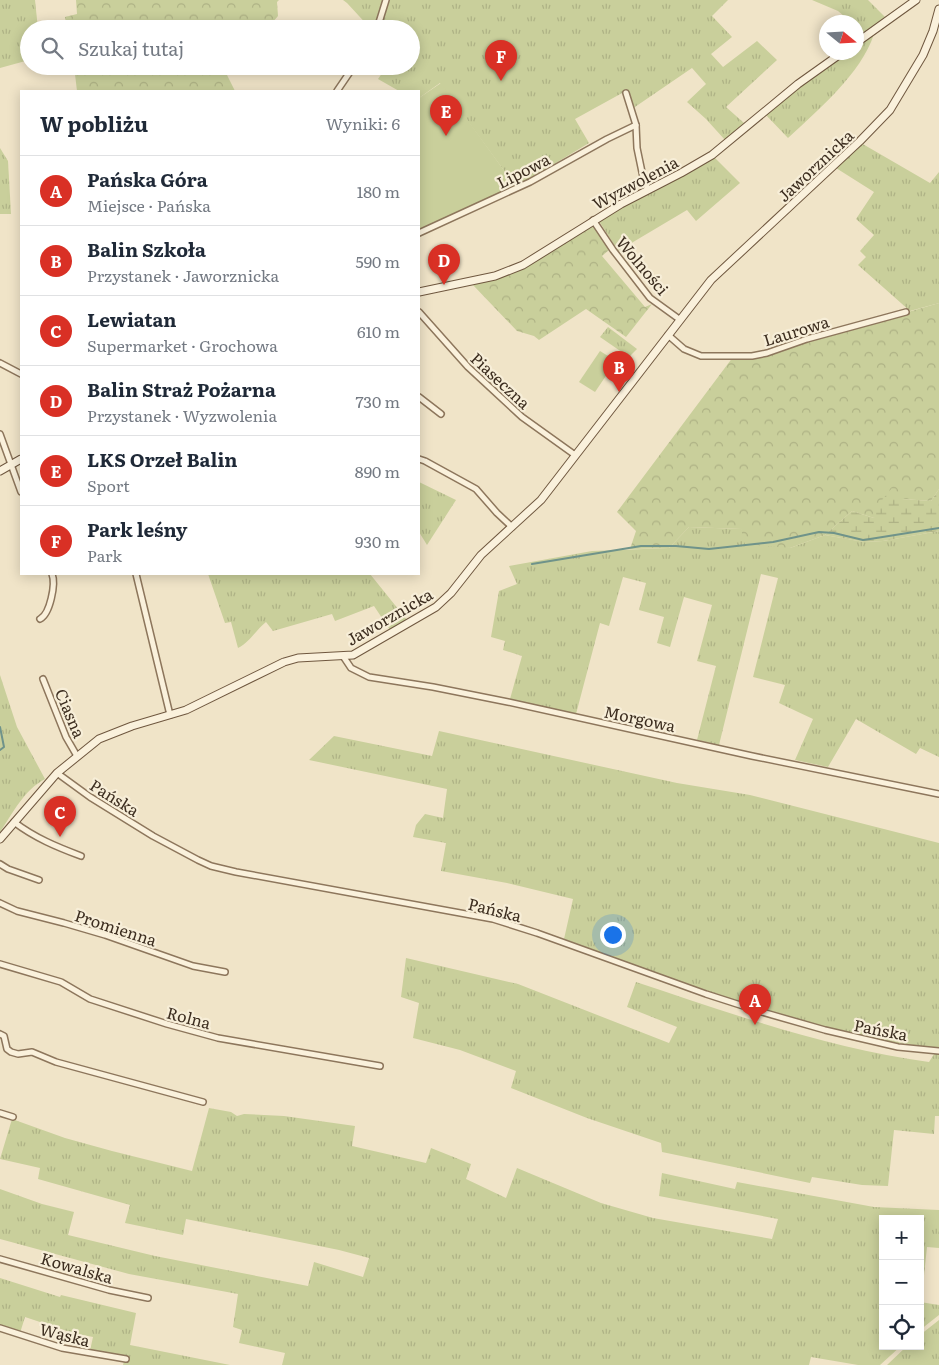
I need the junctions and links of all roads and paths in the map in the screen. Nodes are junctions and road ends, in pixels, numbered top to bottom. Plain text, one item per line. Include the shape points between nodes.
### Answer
1 (386, 0) edge
2 (916, 0) edge
3 (939, 9) edge
4 (380, 20) edge
5 (864, 37) edge
6 (832, 60) edge
7 (348, 75) edge
8 (338, 90) edge
9 (626, 93) dead end
10 (636, 125) junction
11 (648, 190) junction
12 (593, 220) junction
13 (420, 233) edge
14 (420, 292) edge
15 (906, 312) dead end
16 (420, 313) edge
17 (679, 320) junction
18 (668, 335) junction
19 (0, 363) edge
20 (20, 373) edge
21 (420, 398) edge
22 (441, 414) dead end
23 (0, 434) edge
24 (575, 456) junction
25 (420, 459) edge
26 (20, 460) edge
27 (11, 464) junction
28 (0, 471) edge
29 (20, 489) edge
30 (512, 527) junction
31 (52, 575) edge
32 (136, 575) edge
33 (40, 619) dead end
34 (343, 656) junction
35 (44, 679) dead end
36 (170, 716) junction
37 (77, 756) junction
38 (57, 773) junction
39 (939, 794) edge
40 (14, 822) junction
41 (0, 839) edge
42 (81, 856) dead end
43 (0, 864) edge
44 (39, 880) dead end
45 (0, 903) edge
46 (0, 964) edge
47 (225, 972) dead end
48 (0, 1034) edge
49 (939, 1050) edge
50 (380, 1066) dead end
51 (203, 1102) dead end
52 (0, 1113) edge
53 (13, 1118) dead end
54 (0, 1260) edge
55 (148, 1298) dead end
56 (0, 1328) edge
57 (126, 1359) dead end

1 - 4 street
2 - 5 street
3 - 17 street, Jaworznicka via 923,55 890,110 723,268
6 - 11 street, Wyzwolenia via 712,155
7 - 8 street
9 - 10 street
10 - 11 street via 637,148
10 - 13 street, Lipowa via 530,182
11 - 12 street, Wyzwolenia
12 - 14 street, Wyzwolenia via 512,270
12 - 17 street, Wolności via 650,298
15 - 18 street, Laurowa via 752,356 701,356
16 - 24 street, Piaseczna via 468,367 522,417
17 - 18 street, Jaworznicka
18 - 24 street, Jaworznicka
19 - 20 street
21 - 22 street
23 - 27 street
24 - 30 street, Jaworznicka via 541,500
25 - 30 street via 476,489
26 - 27 street
27 - 28 street
27 - 29 street
30 - 34 street, Jaworznicka via 481,555 436,607 362,651
31 - 33 street via 47,613
32 - 36 street
34 - 36 street, Jaworznicka via 298,658 284,662
34 - 39 street, Morgowa via 351,668 368,677 508,702
35 - 37 street, Ciasna via 66,737
36 - 37 street, Jaworznicka via 116,731
37 - 38 street, Jaworznicka
38 - 40 street, Jaworznicka
38 - 49 street, Pańska via 153,836 211,866 494,919 762,1012 898,1047
40 - 41 street, Jaworznicka
40 - 42 street via 28,833
43 - 44 street
45 - 47 street, Promienna via 193,966
46 - 50 street, Rolna via 61,982 90,999 218,1038
48 - 51 street via 12,1052 32,1052 56,1062
52 - 53 street
54 - 55 street, Kowalska
56 - 57 street, Wąska via 62,1348

